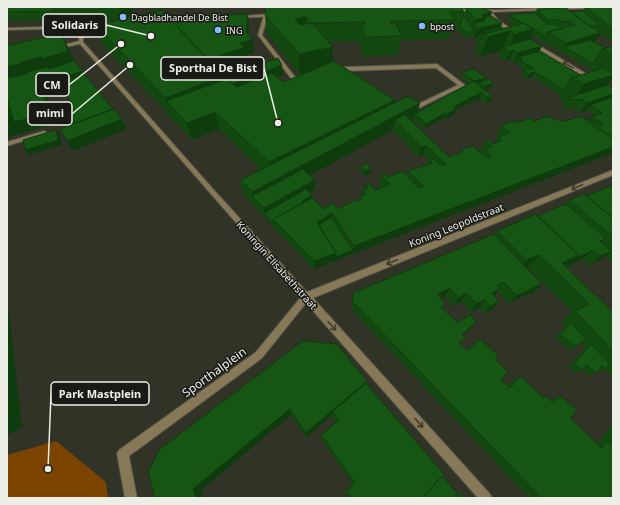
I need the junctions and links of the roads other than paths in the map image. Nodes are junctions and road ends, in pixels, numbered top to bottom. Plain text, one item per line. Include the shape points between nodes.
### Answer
1 (599, 7) edge
2 (268, 8) edge
3 (446, 10) edge
4 (489, 11) junction
5 (266, 15) junction
6 (282, 15) edge
7 (233, 18) edge
8 (108, 26) edge
9 (85, 27) junction
10 (7, 29) edge
11 (519, 36) edge
12 (526, 40) edge
13 (81, 42) junction
14 (54, 48) edge
15 (331, 72) edge
16 (310, 77) edge
17 (600, 84) edge
18 (404, 105) edge
19 (44, 133) edge
20 (7, 144) edge
21 (613, 172) edge
22 (306, 297) junction
23 (131, 498) edge
24 (486, 498) edge

1 - 4 street
2 - 5 street
3 - 4 street
4 - 11 street via 496,21
5 - 6 street
5 - 7 street
5 - 16 street via 260,35 295,80
8 - 9 street
9 - 10 street
9 - 13 street
17 -> 12 street
13 - 14 street
13 - 22 street, Koningin Elisabethstraat
15 - 18 street via 345,69 437,66 462,85 415,108
19 - 20 street
21 -> 22 street, Koning Leopoldstraat
22 - 23 street, Sporthalplein via 259,355 123,454
22 -> 24 street, Koningin Elisabethstraat

